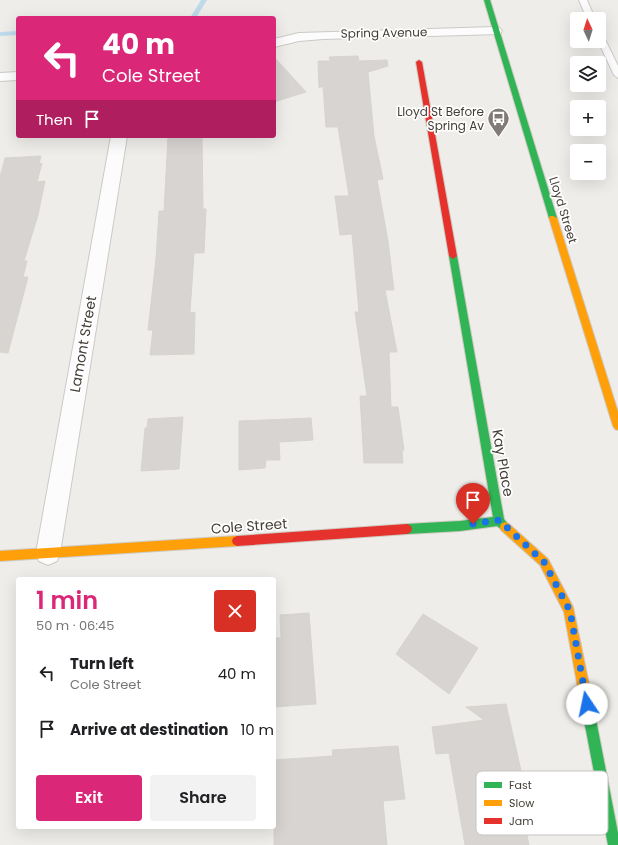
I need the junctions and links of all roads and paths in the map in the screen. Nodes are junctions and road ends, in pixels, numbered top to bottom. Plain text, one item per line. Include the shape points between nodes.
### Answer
1 (486, 0) edge
2 (582, 0) edge
3 (588, 12) edge
4 (495, 31) junction
5 (276, 43) edge
6 (605, 48) edge
7 (419, 62) dead end
8 (618, 75) edge
9 (16, 76) edge
10 (0, 77) edge
11 (119, 138) edge
12 (617, 416) edge
13 (499, 520) junction
14 (48, 553) junction
15 (0, 556) edge
16 (600, 771) edge
17 (608, 813) edge
18 (614, 845) edge

1 - 4 street, Lloyd Street
2 - 3 lane
4 - 5 street, Spring Avenue via 322,35
4 - 12 street, Lloyd Street
6 - 8 lane
7 - 13 street, Kay Place
9 - 10 street
11 - 14 street, Lamont Street
13 - 14 street, Cole Street via 460,526
13 - 16 street via 544,562 570,611
14 - 15 street, Cole Street
17 - 18 street

